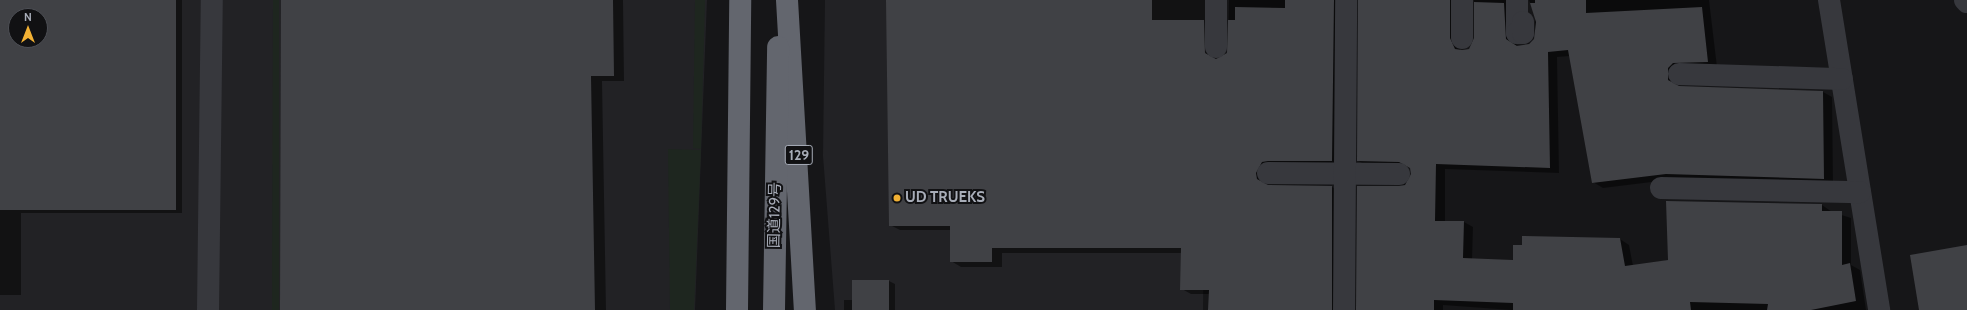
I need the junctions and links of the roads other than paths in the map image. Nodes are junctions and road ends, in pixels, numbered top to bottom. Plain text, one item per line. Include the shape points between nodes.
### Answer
1 (212, 0) edge
2 (740, 0) edge
3 (780, 0) edge
4 (787, 0) edge
5 (1216, 0) edge
6 (1346, 0) edge
7 (1462, 0) edge
8 (1517, 0) edge
9 (1829, 0) edge
10 (1523, 22) dead end
11 (1462, 38) dead end
12 (1216, 47) dead end
13 (1679, 74) dead end
14 (1842, 80) junction
15 (1268, 173) dead end
16 (1344, 173) junction
17 (1398, 174) dead end
18 (1661, 188) dead end
19 (1860, 192) junction
20 (208, 310) edge
21 (737, 310) edge
22 (774, 310) edge
23 (805, 310) edge
24 (1344, 310) edge
25 (1879, 310) edge

1 - 20 street
2 - 21 highway
3 - 22 highway, 国道129号 / 129
4 - 23 highway, 129
5 - 12 street
6 - 16 street
7 - 11 street
8 - 10 street via 1517,32 1523,32
9 - 14 street
13 - 14 street
14 - 19 street
15 - 16 street
16 - 17 street
16 - 24 street
18 - 19 street
19 - 25 street

